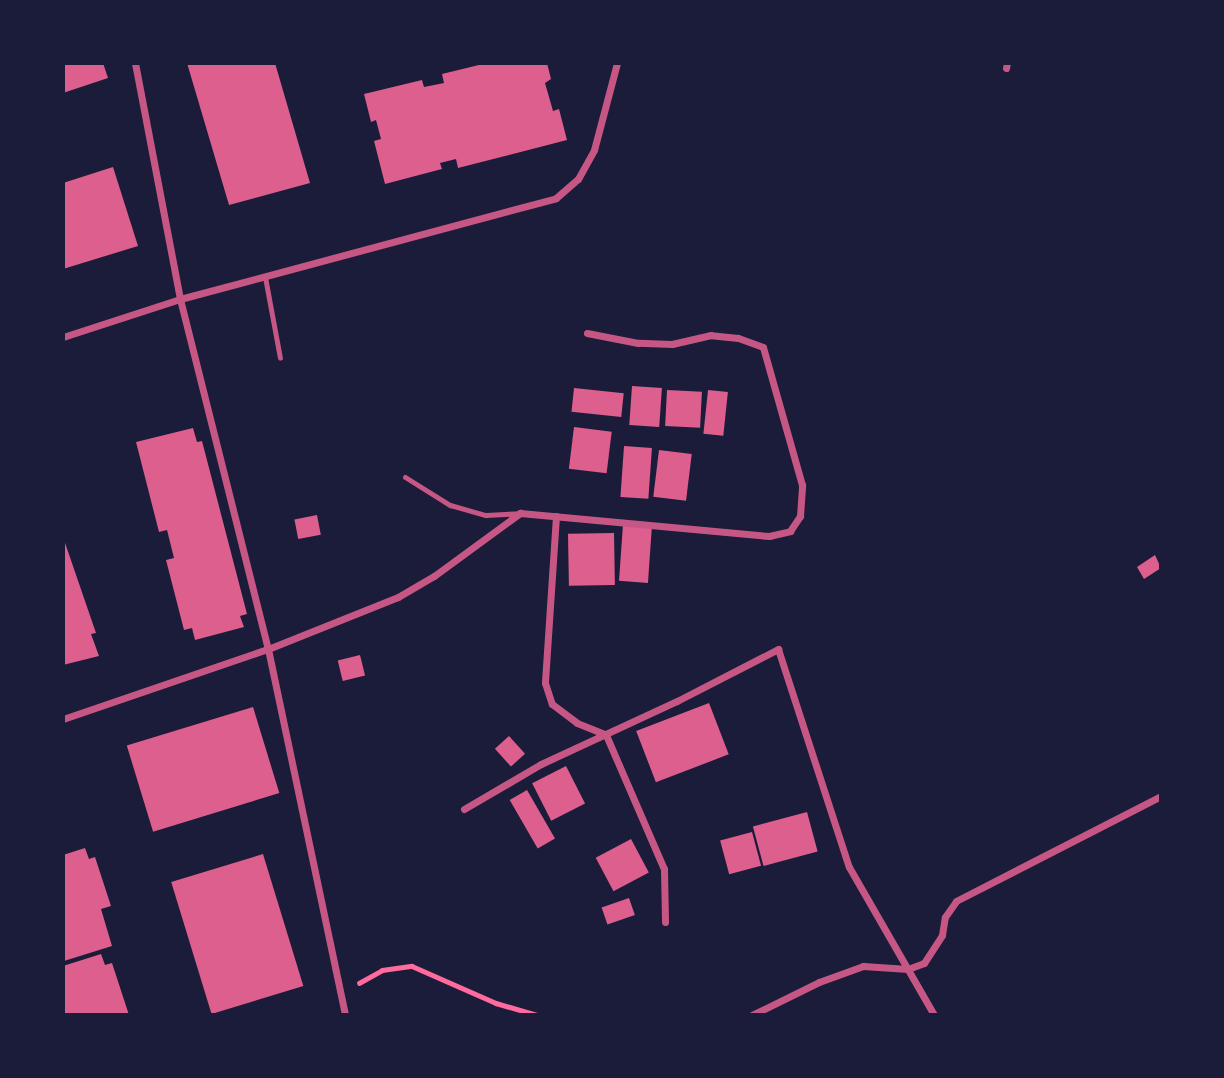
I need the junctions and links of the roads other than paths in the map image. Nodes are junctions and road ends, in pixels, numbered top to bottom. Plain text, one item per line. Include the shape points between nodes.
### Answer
1 (135, 63) edge
2 (617, 63) edge
3 (265, 277) junction
4 (180, 299) junction
5 (587, 333) dead end
6 (63, 337) edge
7 (280, 358) dead end
8 (405, 477) dead end
9 (520, 513) junction
10 (556, 516) junction
11 (268, 649) junction
12 (63, 719) edge
13 (606, 735) junction
14 (1161, 796) edge
15 (464, 809) dead end
16 (665, 922) dead end
17 (908, 969) junction
18 (345, 1015) edge
19 (751, 1015) edge
20 (934, 1015) edge

1 - 4 street
2 - 3 street via 594,150 578,179 556,198
3 - 4 street
3 - 7 lane
4 - 6 street
4 - 11 street
5 - 10 street via 673,344 711,335 763,347 802,485 800,516 790,531 769,536
8 - 9 lane via 450,505 486,515
9 - 10 street
9 - 11 street via 398,597
10 - 13 street via 545,684 552,704 577,723
11 - 12 street
11 - 18 street
13 - 15 street via 541,764
13 - 16 street via 664,869
13 - 17 street via 778,649 849,867
14 - 17 street via 956,901 924,963
17 - 19 street via 863,966
17 - 20 street

